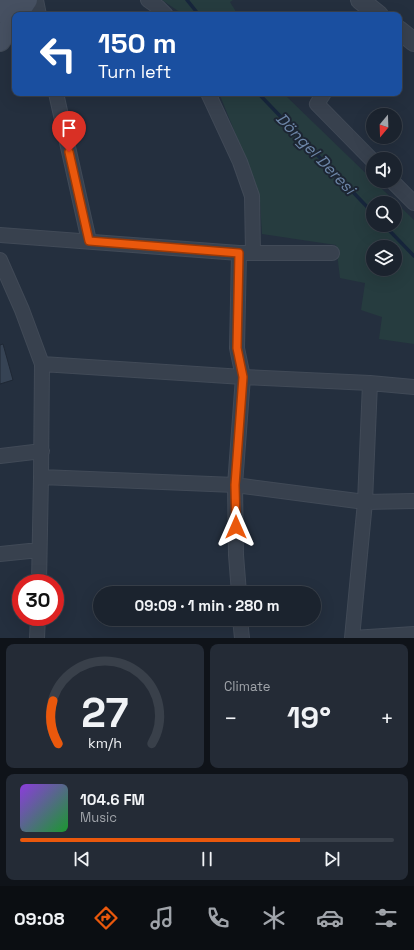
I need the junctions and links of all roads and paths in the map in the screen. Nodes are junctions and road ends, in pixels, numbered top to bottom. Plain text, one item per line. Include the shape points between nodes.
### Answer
1 (8, 0) edge
2 (27, 0) edge
3 (36, 0) edge
4 (148, 0) edge
5 (360, 0) edge
6 (0, 12) edge
7 (19, 12) edge
8 (38, 12) edge
9 (163, 12) edge
10 (375, 12) edge
11 (12, 23) edge
12 (402, 32) edge
13 (0, 41) edge
14 (414, 42) edge
15 (57, 96) edge
16 (209, 96) edge
17 (322, 96) edge
18 (366, 154) edge
19 (399, 188) edge
20 (414, 203) edge
21 (0, 235) edge
22 (89, 241) junction
23 (246, 253) junction
24 (332, 253) dead end
25 (0, 260) edge
26 (42, 364) junction
27 (243, 377) junction
28 (370, 383) junction
29 (414, 387) edge
30 (42, 450) junction
31 (0, 456) edge
32 (41, 477) junction
33 (235, 485) junction
34 (414, 501) edge
35 (365, 502) junction
36 (40, 550) junction
37 (0, 554) edge
38 (39, 574) edge
39 (238, 586) edge
40 (38, 626) edge
41 (241, 626) edge
42 (414, 634) edge
43 (37, 638) edge
44 (242, 638) edge
45 (353, 638) edge

1 - 6 main road
2 - 7 main road
3 - 8 street
4 - 9 street
5 - 10 street
11 - 13 main road
12 - 14 street
15 - 22 street
16 - 23 street via 240,162 252,196
17 - 18 street via 316,104
19 - 20 street
21 - 22 street
22 - 23 street
23 - 24 street
23 - 27 street via 237,348
25 - 26 street
26 - 27 street
26 - 30 street
27 - 28 street
27 - 33 street
28 - 29 street
28 - 35 street
30 - 31 street
30 - 32 street
32 - 33 street
32 - 36 street
33 - 35 street
33 - 39 street
34 - 35 street
35 - 45 street
36 - 37 street
36 - 38 street
40 - 43 street
41 - 44 street
42 - 45 street

